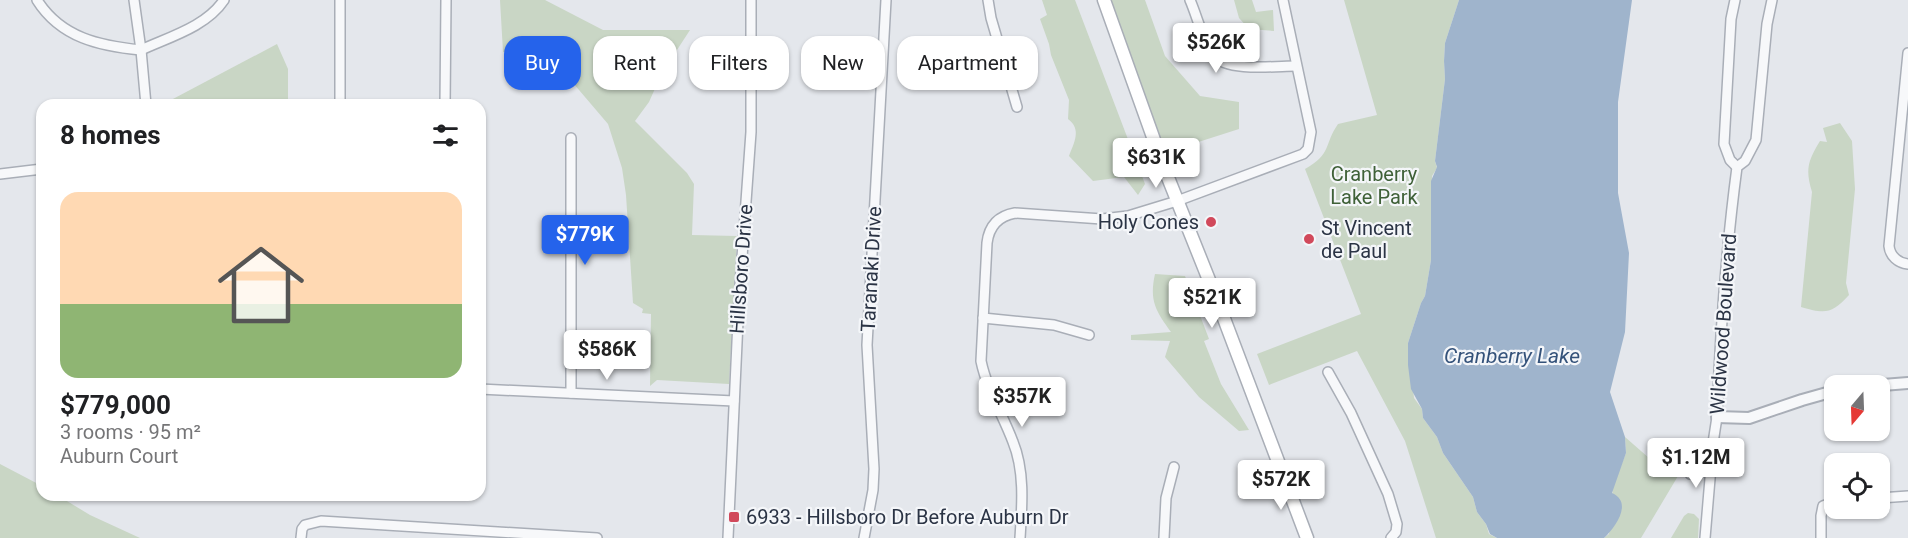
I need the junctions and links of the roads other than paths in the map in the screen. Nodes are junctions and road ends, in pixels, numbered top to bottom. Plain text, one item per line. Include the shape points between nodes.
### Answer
1 (37, 0) edge
2 (134, 0) edge
3 (224, 0) edge
4 (340, 0) edge
5 (446, 0) edge
6 (751, 0) edge
7 (886, 0) edge
8 (988, 0) edge
9 (1104, 0) edge
10 (1190, 0) edge
11 (1283, 0) edge
12 (1735, 0) edge
13 (1772, 0) edge
14 (141, 50) junction
15 (1908, 53) edge
16 (1296, 66) junction
17 (145, 99) edge
18 (340, 99) edge
19 (445, 99) edge
20 (1017, 107) dead end
21 (571, 138) dead end
22 (1737, 167) junction
23 (36, 170) edge
24 (0, 174) edge
25 (1177, 201) junction
26 (1908, 264) edge
27 (983, 318) junction
28 (1089, 335) dead end
29 (1328, 372) dead end
30 (1908, 383) edge
31 (1890, 384) edge
32 (486, 389) edge
33 (571, 393) junction
34 (1824, 394) edge
35 (734, 401) junction
36 (1717, 417) junction
37 (1713, 443) junction
38 (1174, 467) dead end
39 (1690, 474) dead end
40 (1908, 496) edge
41 (1890, 497) edge
42 (1824, 506) edge
43 (486, 535) edge
44 (301, 538) edge
45 (597, 538) edge
46 (728, 538) edge
47 (864, 538) edge
48 (1020, 538) edge
49 (1164, 538) edge
50 (1307, 538) edge
51 (1392, 538) edge
52 (1705, 538) edge
53 (1821, 538) edge

1 - 14 street via 56,23 84,39
2 - 14 street
3 - 14 street via 201,22
4 - 18 street
5 - 19 street
6 - 35 street, Hillsboro Drive via 751,132
7 - 47 street, Taranaki Drive via 867,345 874,469
8 - 20 street
9 - 25 main road
10 - 16 street via 1210,51 1218,60 1234,66
11 - 16 street
12 - 22 street via 1724,144
13 - 22 street, Wildwood Boulevard via 1756,140 1745,161
14 - 17 street
15 - 26 street via 1889,246 1897,260
16 - 25 street via 1311,132 1308,149 1295,159
21 - 33 street
22 - 36 street, Wildwood Boulevard via 1727,248
23 - 24 street
25 - 27 street via 1117,218 1015,213 1003,216 988,236
25 - 50 main road
27 - 28 street via 1054,325
27 - 48 street via 984,376 1018,458
29 - 51 street via 1352,413 1388,494 1397,524
30 - 31 street
32 - 33 street
33 - 35 street
34 - 36 street via 1755,417
35 - 46 street, Hillsboro Drive
36 - 37 street, Wildwood Boulevard
37 - 39 street, Wildwood Boulevard
37 - 52 street
38 - 49 street via 1166,498
40 - 41 street
42 - 53 street
43 - 44 street via 321,521 305,525
43 - 45 street

